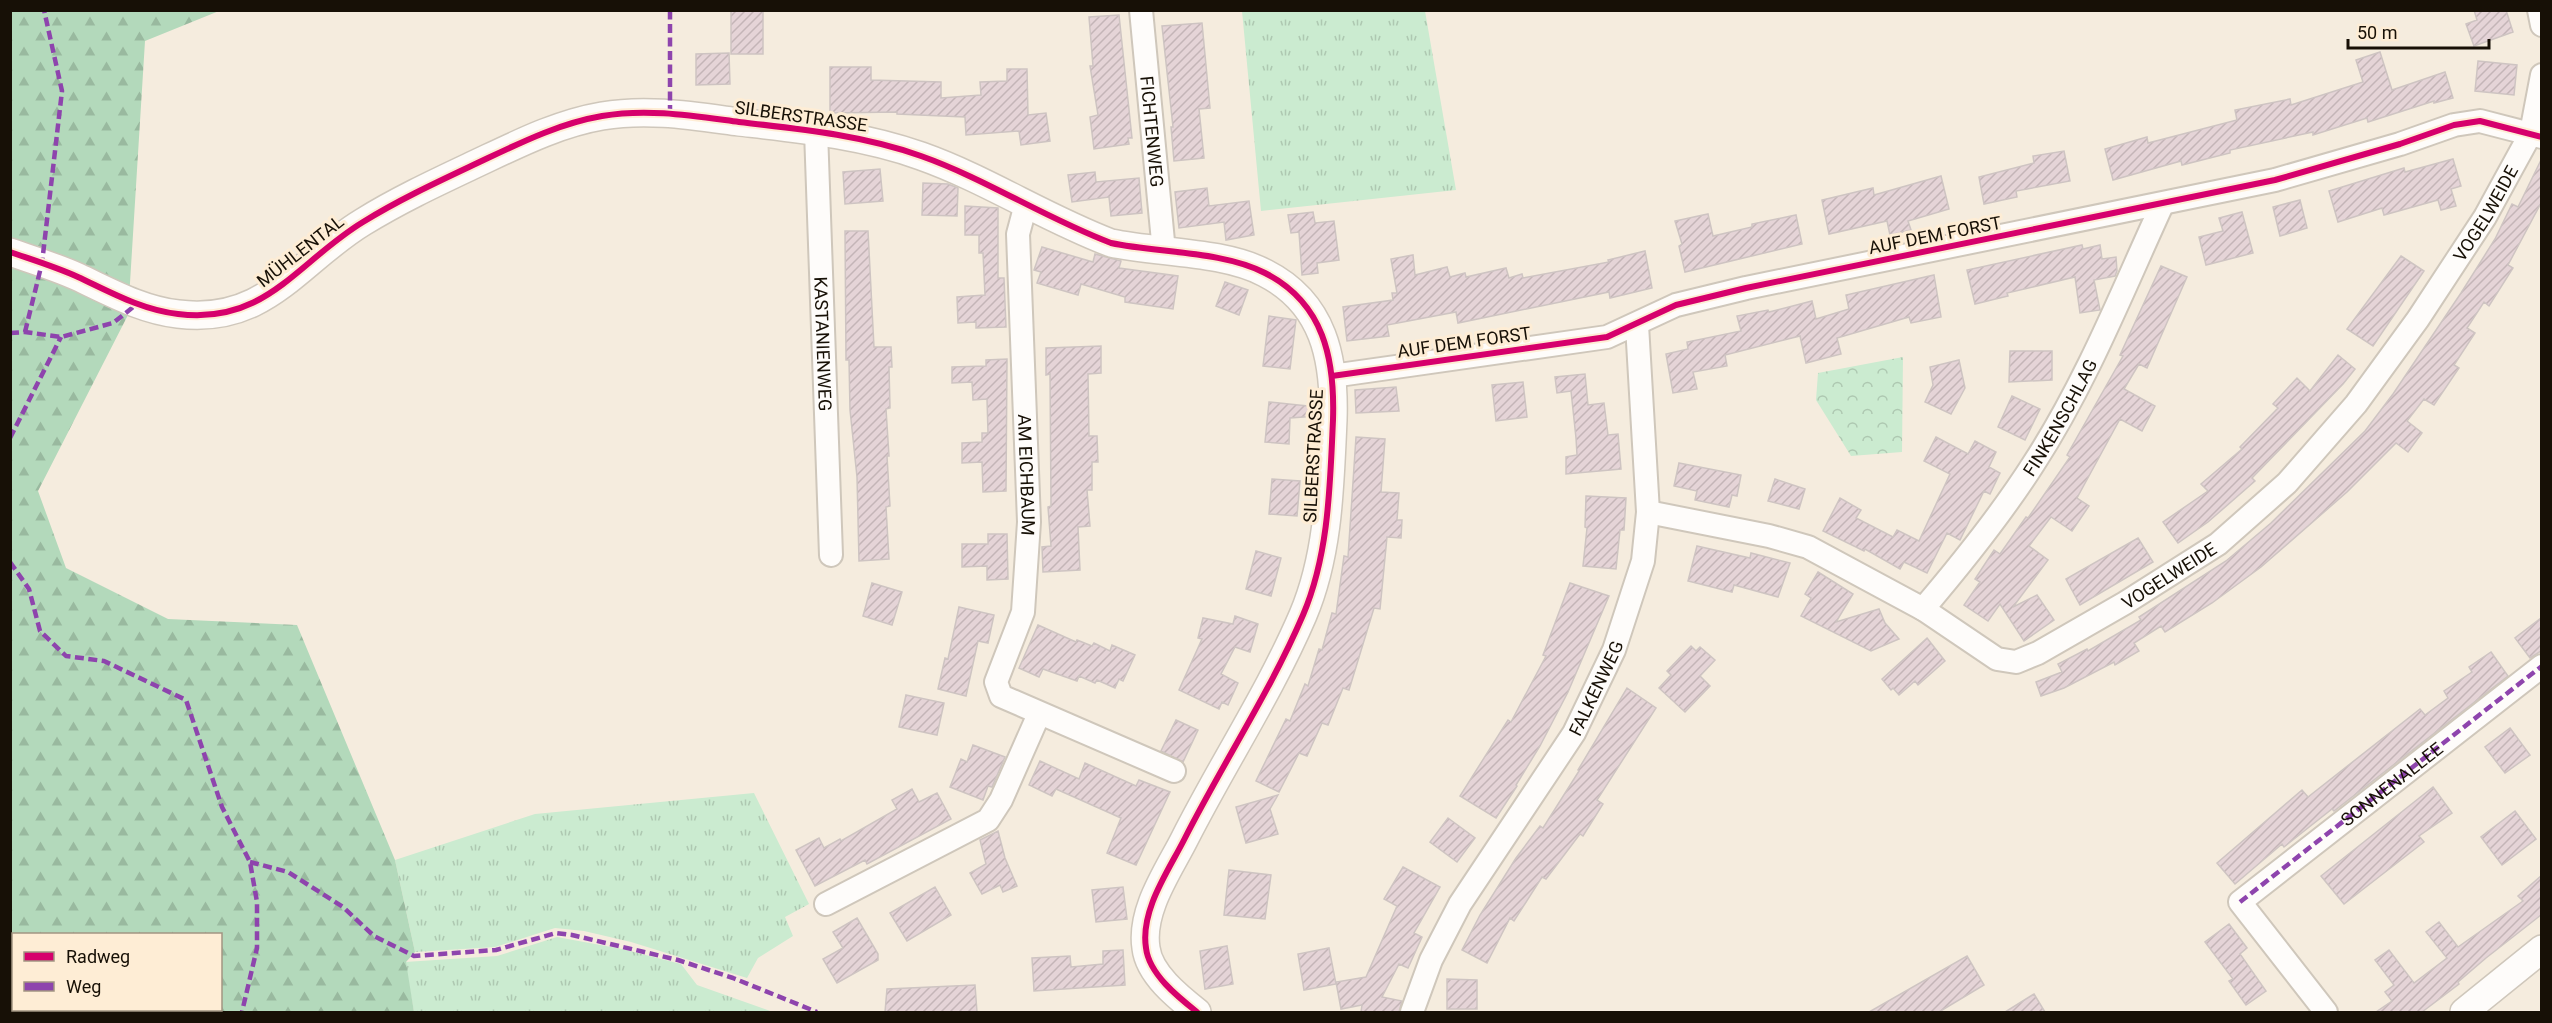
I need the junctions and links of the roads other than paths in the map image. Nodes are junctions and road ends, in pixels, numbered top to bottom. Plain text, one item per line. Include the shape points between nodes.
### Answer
1 (1142, 10) edge
2 (2539, 10) edge
3 (2541, 25) edge
4 (2541, 75) edge
5 (670, 114) joint
6 (816, 131) junction
7 (2536, 135) edge
8 (1026, 204) junction
9 (2162, 205) junction
10 (10, 252) edge
11 (1164, 252) junction
12 (1637, 325) junction
13 (1332, 376) junction
14 (1648, 512) junction
15 (831, 555) dead end
16 (1923, 609) junction
17 (2541, 666) edge
18 (1039, 714) junction
19 (1174, 771) dead end
20 (826, 904) dead end
21 (2541, 949) edge
22 (1197, 1012) edge
23 (1412, 1012) edge
24 (2326, 1012) edge
25 (2464, 1012) edge

1 - 11 street, FICHTENWEG
2 - 3 street
4 - 7 street, VOGELWEIDE
5 - 6 street, SILBERSTRASSE
5 - 10 street, MÜHLENTAL via 602,116 518,144 361,223 265,298 236,312 199,316 161,311
6 - 8 street, SILBERSTRASSE via 868,140 924,157
6 - 15 street, KASTANIENWEG
7 - 9 street, AUF DEM FORST via 2480,121 2454,125 2275,180
7 - 16 street, VOGELWEIDE via 2418,319 2355,404 2287,483 2218,544 2125,603 2016,662 1997,659
8 - 11 street, SILBERSTRASSE via 1110,243
8 - 18 street, AM EICHBAUM via 1018,234 1028,544 1023,612 996,682 1000,696
9 - 12 street, AUF DEM FORST via 1746,288 1676,306
9 - 16 street, FINKENSCHLAG via 2081,380 2035,462 1977,545
11 - 13 street, SILBERSTRASSE via 1246,265 1284,285 1321,328
12 - 13 street, AUF DEM FORST via 1607,337
12 - 14 street, FALKENWEG
13 - 22 street, SILBERSTRASSE via 1325,530 1304,613 1159,889 1145,930 1146,950 1153,965 1176,994
14 - 16 street, VOGELWEIDE via 1808,547
14 - 23 street, FALKENWEG via 1643,561 1614,650 1574,733 1460,904 1431,960
17 - 24 street, SONNENALLEE via 2240,902
18 - 19 street, AM EICHBAUM
18 - 20 street via 1001,800 988,820
21 - 25 street

